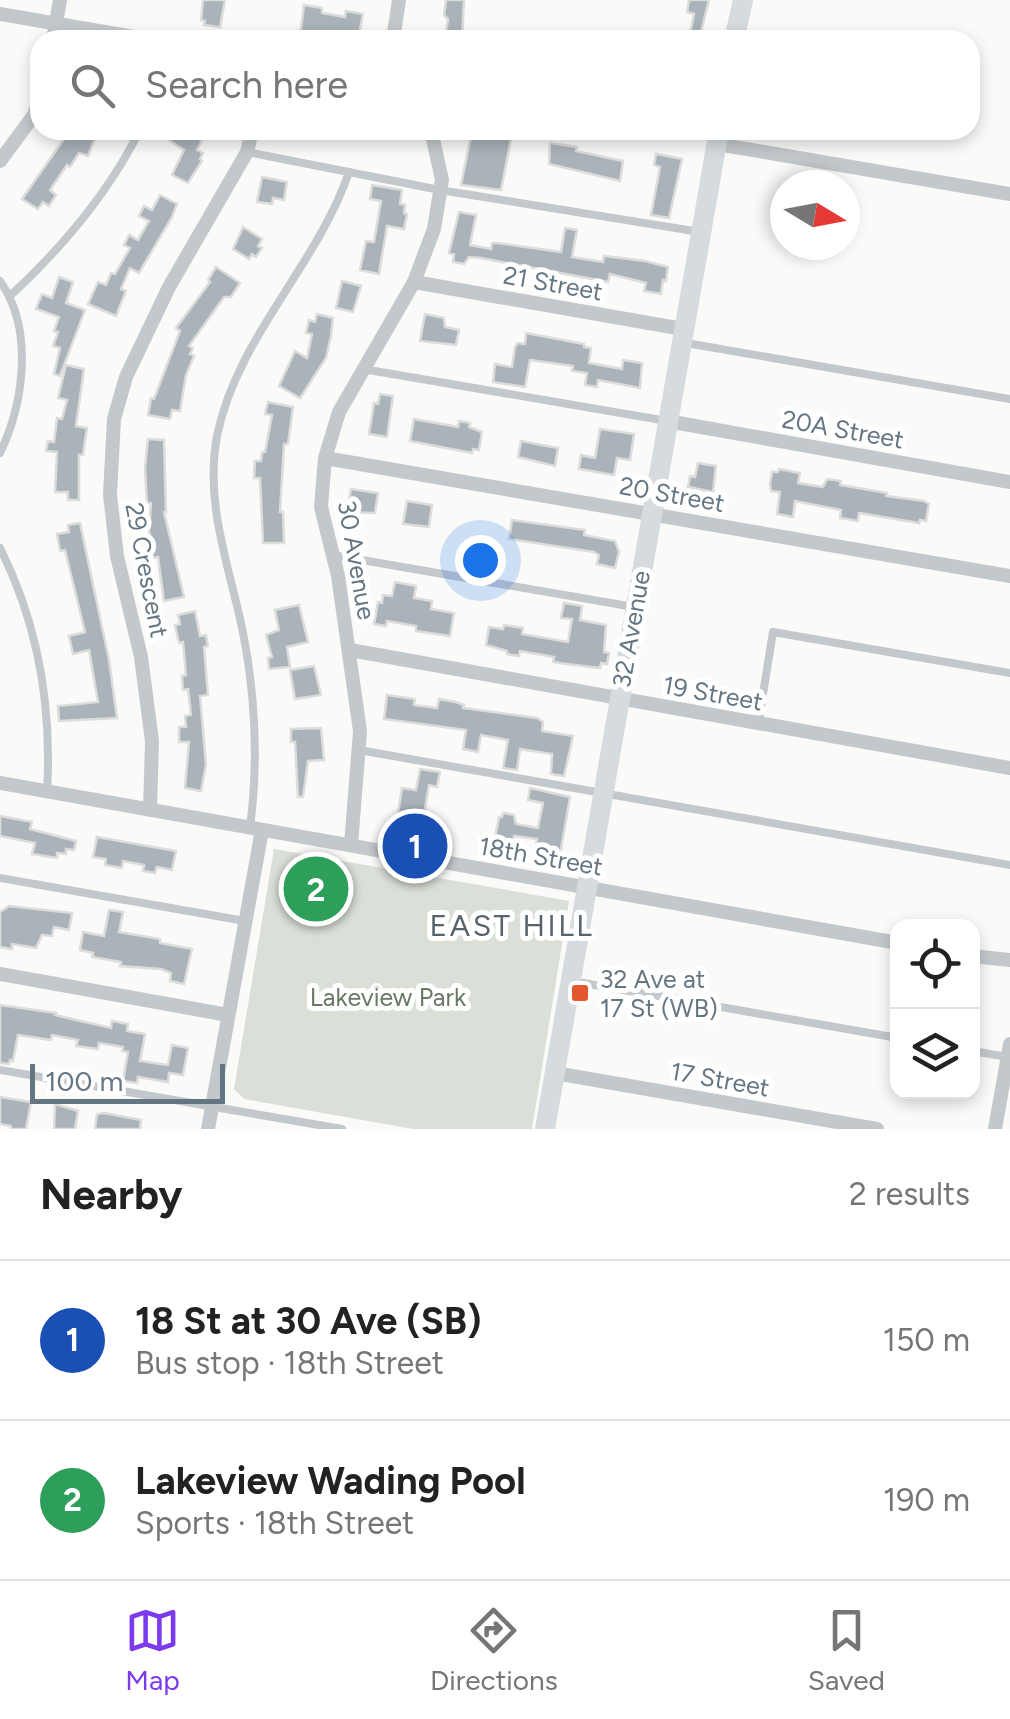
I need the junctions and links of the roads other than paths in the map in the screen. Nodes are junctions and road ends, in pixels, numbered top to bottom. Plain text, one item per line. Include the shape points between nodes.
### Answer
1 (60, 0) edge
2 (399, 0) edge
3 (740, 0) edge
4 (0, 14) edge
5 (56, 22) junction
6 (55, 30) edge
7 (98, 30) edge
8 (394, 30) edge
9 (735, 30) edge
10 (30, 120) edge
11 (135, 140) edge
12 (250, 140) edge
13 (433, 140) edge
14 (717, 140) edge
15 (733, 140) edge
16 (247, 152) junction
17 (0, 161) edge
18 (349, 172) junction
19 (440, 190) junction
20 (1010, 194) edge
21 (700, 232) junction
22 (0, 282) edge
23 (414, 282) junction
24 (10, 296) junction
25 (682, 336) junction
26 (363, 369) junction
27 (1010, 399) edge
28 (668, 421) junction
29 (0, 453) edge
30 (325, 458) junction
31 (1010, 482) edge
32 (652, 513) junction
33 (0, 548) edge
34 (333, 555) junction
35 (1010, 576) edge
36 (635, 607) junction
37 (350, 650) junction
38 (1010, 673) edge
39 (619, 699) junction
40 (758, 724) junction
41 (359, 750) junction
42 (1010, 768) edge
43 (0, 783) edge
44 (47, 791) junction
45 (604, 794) junction
46 (150, 810) junction
47 (256, 829) junction
48 (351, 845) junction
49 (1010, 865) edge
50 (0, 878) edge
51 (589, 888) junction
52 (245, 921) junction
53 (890, 942) edge
54 (980, 957) edge
55 (1010, 960) edge
56 (0, 974) edge
57 (572, 980) junction
58 (228, 1015) junction
59 (890, 1037) edge
60 (1009, 1050) edge
61 (980, 1051) edge
62 (0, 1070) edge
63 (556, 1073) junction
64 (212, 1109) junction
65 (1004, 1109) edge
66 (208, 1129) edge
67 (342, 1129) edge
68 (545, 1129) edge
69 (877, 1129) edge
70 (995, 1129) edge

1 - 5 street
2 - 8 street
3 - 9 street
4 - 5 street
5 - 6 street
5 - 7 street
10 - 17 street
11 - 24 lane via 80,224
12 - 16 street, 29 Crescent
13 - 19 street, 30 Avenue
14 - 21 street, 32 Avenue
15 - 20 street
16 - 18 lane
16 - 46 street, 29 Crescent via 170,288 126,377 114,419 110,495 150,724
18 - 19 lane
18 - 47 lane via 336,211 241,364 218,436 216,518 250,671
19 - 21 lane
19 - 23 street, 30 Avenue
21 - 25 street, 32 Avenue
22 - 24 lane
23 - 25 street, 21 Street
23 - 26 street, 30 Avenue
24 - 29 lane via 22,375 20,401
25 - 27 lane
25 - 28 street, 32 Avenue
26 - 28 lane
26 - 30 street, 30 Avenue via 339,412
28 - 31 street, 20A Street
28 - 32 street, 32 Avenue
30 - 32 street, 20 Street
30 - 34 street, 30 Avenue via 321,507
32 - 35 street, 20 Street
32 - 36 street, 32 Avenue
33 - 44 lane via 29,618 44,687
34 - 36 lane
34 - 37 street, 30 Avenue
36 - 39 street, 32 Avenue
37 - 39 street, 19 Street
37 - 41 street, 30 Avenue
38 - 40 lane via 773,632
39 - 40 street, 19 Street
39 - 45 street, 32 Avenue
40 - 42 street, 19 Street
41 - 45 lane
41 - 48 street, 30 Avenue
43 - 44 street, 18th Street
44 - 46 street, 18th Street
45 - 49 lane
45 - 51 street, 32 Avenue
46 - 47 street, 18th Street
47 - 48 street, 18th Street
47 - 52 street
48 - 51 street, 18th Street
50 - 52 lane
51 - 53 street, 18th Street
51 - 57 street, 32 Avenue
52 - 58 street
54 - 55 street
56 - 58 street
57 - 59 lane
57 - 63 street, 32 Avenue
58 - 64 street
60 - 61 lane
60 - 65 street
62 - 64 lane
63 - 68 street, 32 Avenue
63 - 69 street, 17 Street
64 - 66 street
64 - 67 lane
65 - 70 street

